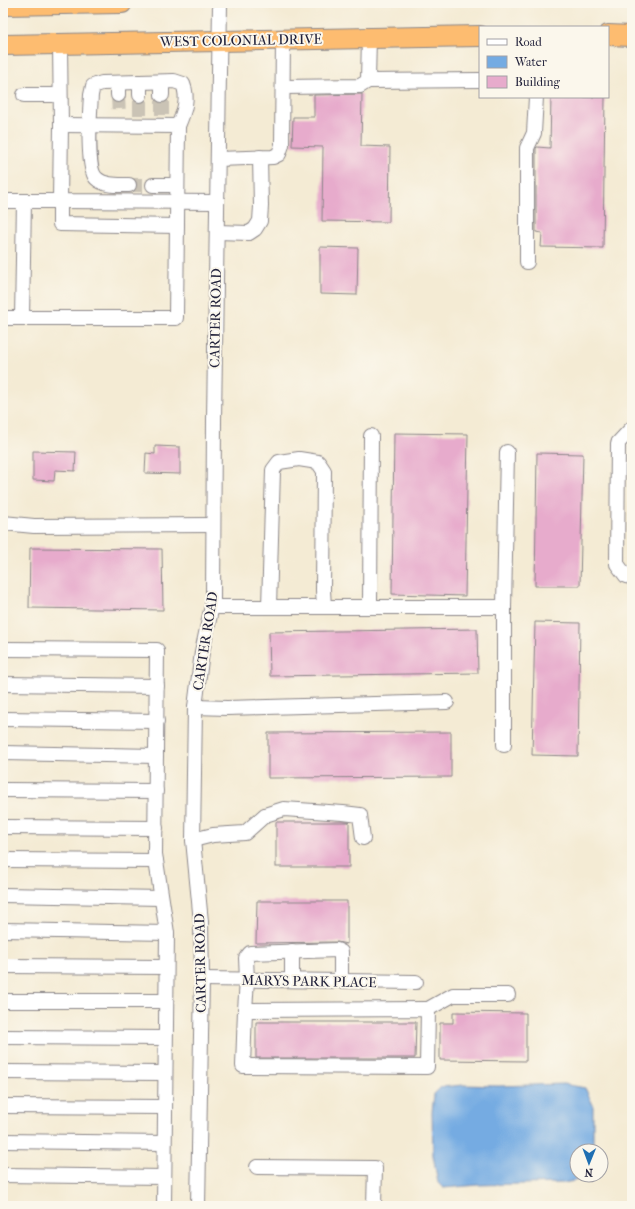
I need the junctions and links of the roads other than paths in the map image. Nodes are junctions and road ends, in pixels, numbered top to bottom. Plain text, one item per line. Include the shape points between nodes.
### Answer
1 (100, 3) edge
2 (122, 3) edge
3 (220, 3) edge
4 (3, 5) edge
5 (609, 35) edge
6 (479, 36) edge
7 (632, 36) edge
8 (369, 37) junction
9 (283, 39) junction
10 (220, 40) junction
11 (60, 44) junction
12 (3, 45) edge
13 (479, 80) edge
14 (368, 81) junction
15 (283, 87) junction
16 (24, 95) dead end
17 (60, 95) junction
18 (536, 98) edge
19 (61, 125) junction
20 (90, 125) junction
21 (178, 126) junction
22 (260, 157) junction
23 (218, 158) junction
24 (129, 185) tunnel mouth
25 (153, 185) tunnel mouth
26 (177, 185) junction
27 (3, 201) edge
28 (24, 201) junction
29 (60, 201) junction
30 (177, 202) junction
31 (217, 202) junction
32 (177, 226) junction
33 (217, 232) junction
34 (527, 262) dead end
35 (3, 318) edge
36 (22, 318) junction
37 (632, 428) edge
38 (371, 436) dead end
39 (507, 452) dead end
40 (3, 522) edge
41 (213, 525) junction
42 (632, 576) edge
43 (212, 607) junction
44 (269, 607) junction
45 (324, 607) junction
46 (370, 607) junction
47 (504, 607) junction
48 (3, 649) edge
49 (3, 684) edge
50 (157, 686) junction
51 (447, 702) dead end
52 (195, 707) junction
53 (3, 719) edge
54 (157, 721) junction
55 (504, 745) dead end
56 (3, 753) edge
57 (156, 756) junction
58 (3, 790) edge
59 (156, 791) junction
60 (3, 827) edge
61 (156, 828) junction
62 (363, 838) dead end
63 (192, 840) junction
64 (3, 860) edge
65 (156, 861) junction
66 (3, 895) edge
67 (161, 898) junction
68 (3, 930) edge
69 (167, 933) junction
70 (292, 951) junction
71 (3, 966) edge
72 (166, 967) junction
73 (202, 979) junction
74 (246, 980) junction
75 (292, 980) junction
76 (341, 981) junction
77 (416, 982) dead end
78 (508, 996) dead end
79 (3, 1001) edge
80 (166, 1001) junction
81 (428, 1009) junction
82 (245, 1010) junction
83 (3, 1037) edge
84 (165, 1038) junction
85 (3, 1072) edge
86 (165, 1073) junction
87 (3, 1106) edge
88 (165, 1107) junction
89 (3, 1141) edge
90 (164, 1143) junction
91 (257, 1167) dead end
92 (3, 1175) edge
93 (164, 1177) junction
94 (164, 1206) edge
95 (198, 1206) edge
96 (374, 1206) edge

1 - 2 highway
1 - 4 highway
3 - 10 street, CARTER ROAD
5 - 7 highway
6 - 8 highway, WEST COLONIAL DRIVE
8 - 9 highway, WEST COLONIAL DRIVE
8 - 14 street
9 - 10 highway, WEST COLONIAL DRIVE
9 - 15 street
10 - 11 highway, WEST COLONIAL DRIVE
10 - 23 street, CARTER ROAD
11 - 12 highway, WEST COLONIAL DRIVE
11 - 17 street
13 - 14 street
14 - 15 street via 360,86 350,87
15 - 22 street via 282,145 279,154 273,157
16 - 17 street
17 - 19 street
18 - 34 street via 534,133 527,148
19 - 20 street
19 - 29 street
20 - 21 street via 119,120 140,120 162,121
20 - 21 street via 93,86 102,83 118,89 162,88 174,82 183,84 186,90 185,110
20 - 24 street via 92,172 96,178 110,185
21 - 26 street
22 - 23 street
22 - 33 street via 261,206 260,221 256,229 249,233
23 - 31 street, CARTER ROAD
25 - 26 street
26 - 30 street
27 - 28 street
28 - 29 street
28 - 36 street
29 - 30 street
29 - 32 street via 60,224
30 - 31 street
30 - 32 street
31 - 33 street, CARTER ROAD
32 - 36 street via 176,318
33 - 41 street, CARTER ROAD
35 - 36 street
37 - 42 street via 618,443 617,564 626,576
38 - 46 street
39 - 47 street
40 - 41 street via 34,526
41 - 43 street, CARTER ROAD
43 - 44 street
43 - 52 street, CARTER ROAD via 202,652
44 - 45 street
44 - 45 street via 273,470 279,462 299,459 318,462 324,471
45 - 46 street
46 - 47 street
47 - 55 street
48 - 50 street via 158,650
49 - 50 street
50 - 54 street
51 - 52 street
52 - 63 street, CARTER ROAD
53 - 54 street
54 - 57 street
56 - 57 street
57 - 59 street
58 - 59 street
59 - 61 street
60 - 61 street
61 - 65 street
62 - 63 street via 360,815 284,809 265,816 245,833 213,835
63 - 73 street, CARTER ROAD via 201,922
64 - 65 street
65 - 67 street
66 - 67 street
67 - 69 street
68 - 69 street
69 - 72 street
70 - 74 street via 250,953 246,958
70 - 75 street
70 - 76 street via 341,952
71 - 72 street
72 - 80 street
73 - 74 street, MARYS PARK PLACE
73 - 95 street, CARTER ROAD
74 - 75 street, MARYS PARK PLACE
74 - 82 street
75 - 76 street, MARYS PARK PLACE
76 - 77 street, MARYS PARK PLACE
78 - 81 street via 453,995
79 - 80 street
80 - 84 street
81 - 82 street
81 - 82 street via 426,1067 243,1066
83 - 84 street
84 - 86 street
85 - 86 street
86 - 88 street
87 - 88 street
88 - 90 street
89 - 90 street
90 - 93 street
91 - 96 street via 375,1168
92 - 93 street
93 - 94 street

